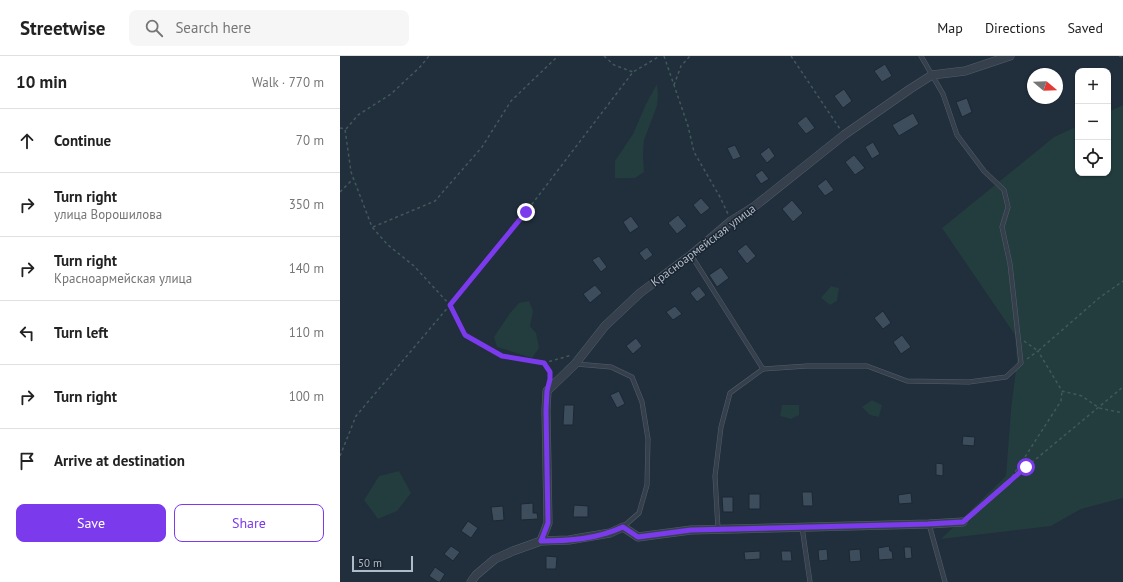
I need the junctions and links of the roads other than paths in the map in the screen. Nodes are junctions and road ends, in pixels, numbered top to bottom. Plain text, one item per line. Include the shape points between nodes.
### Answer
1 (921, 56) edge
2 (1010, 56) edge
3 (932, 75) junction
4 (691, 255) junction
5 (575, 364) junction
6 (763, 369) junction
7 (1009, 482) road end
8 (963, 522) joint
9 (928, 524) junction
10 (623, 527) junction
11 (802, 527) junction
12 (718, 529) junction
13 (541, 541) junction
14 (471, 582) edge
15 (810, 582) edge
16 (945, 582) edge

1 - 3 lane
2 - 3 street, Красноармейская улица via 965,71
3 - 4 street, Красноармейская улица via 844,135 755,206 731,221
3 - 6 lane via 943,94 957,135 984,171 1004,190 1008,207 1002,227 1010,264 1021,363 1006,377 969,382 907,381 868,366
4 - 5 street, Красноармейская улица via 640,293 606,326
4 - 6 lane
5 - 10 lane via 611,367 632,377 642,402 648,439 647,485 639,513
5 - 13 street, Красноармейская улица via 547,391 548,523
6 - 12 lane via 730,393 715,476
7 - 8 lane
8 - 9 street
9 - 11 street
9 - 16 lane
10 - 12 street via 638,537
10 - 13 street via 610,533 570,540
11 - 12 street
11 - 15 lane
13 - 14 street via 495,560

